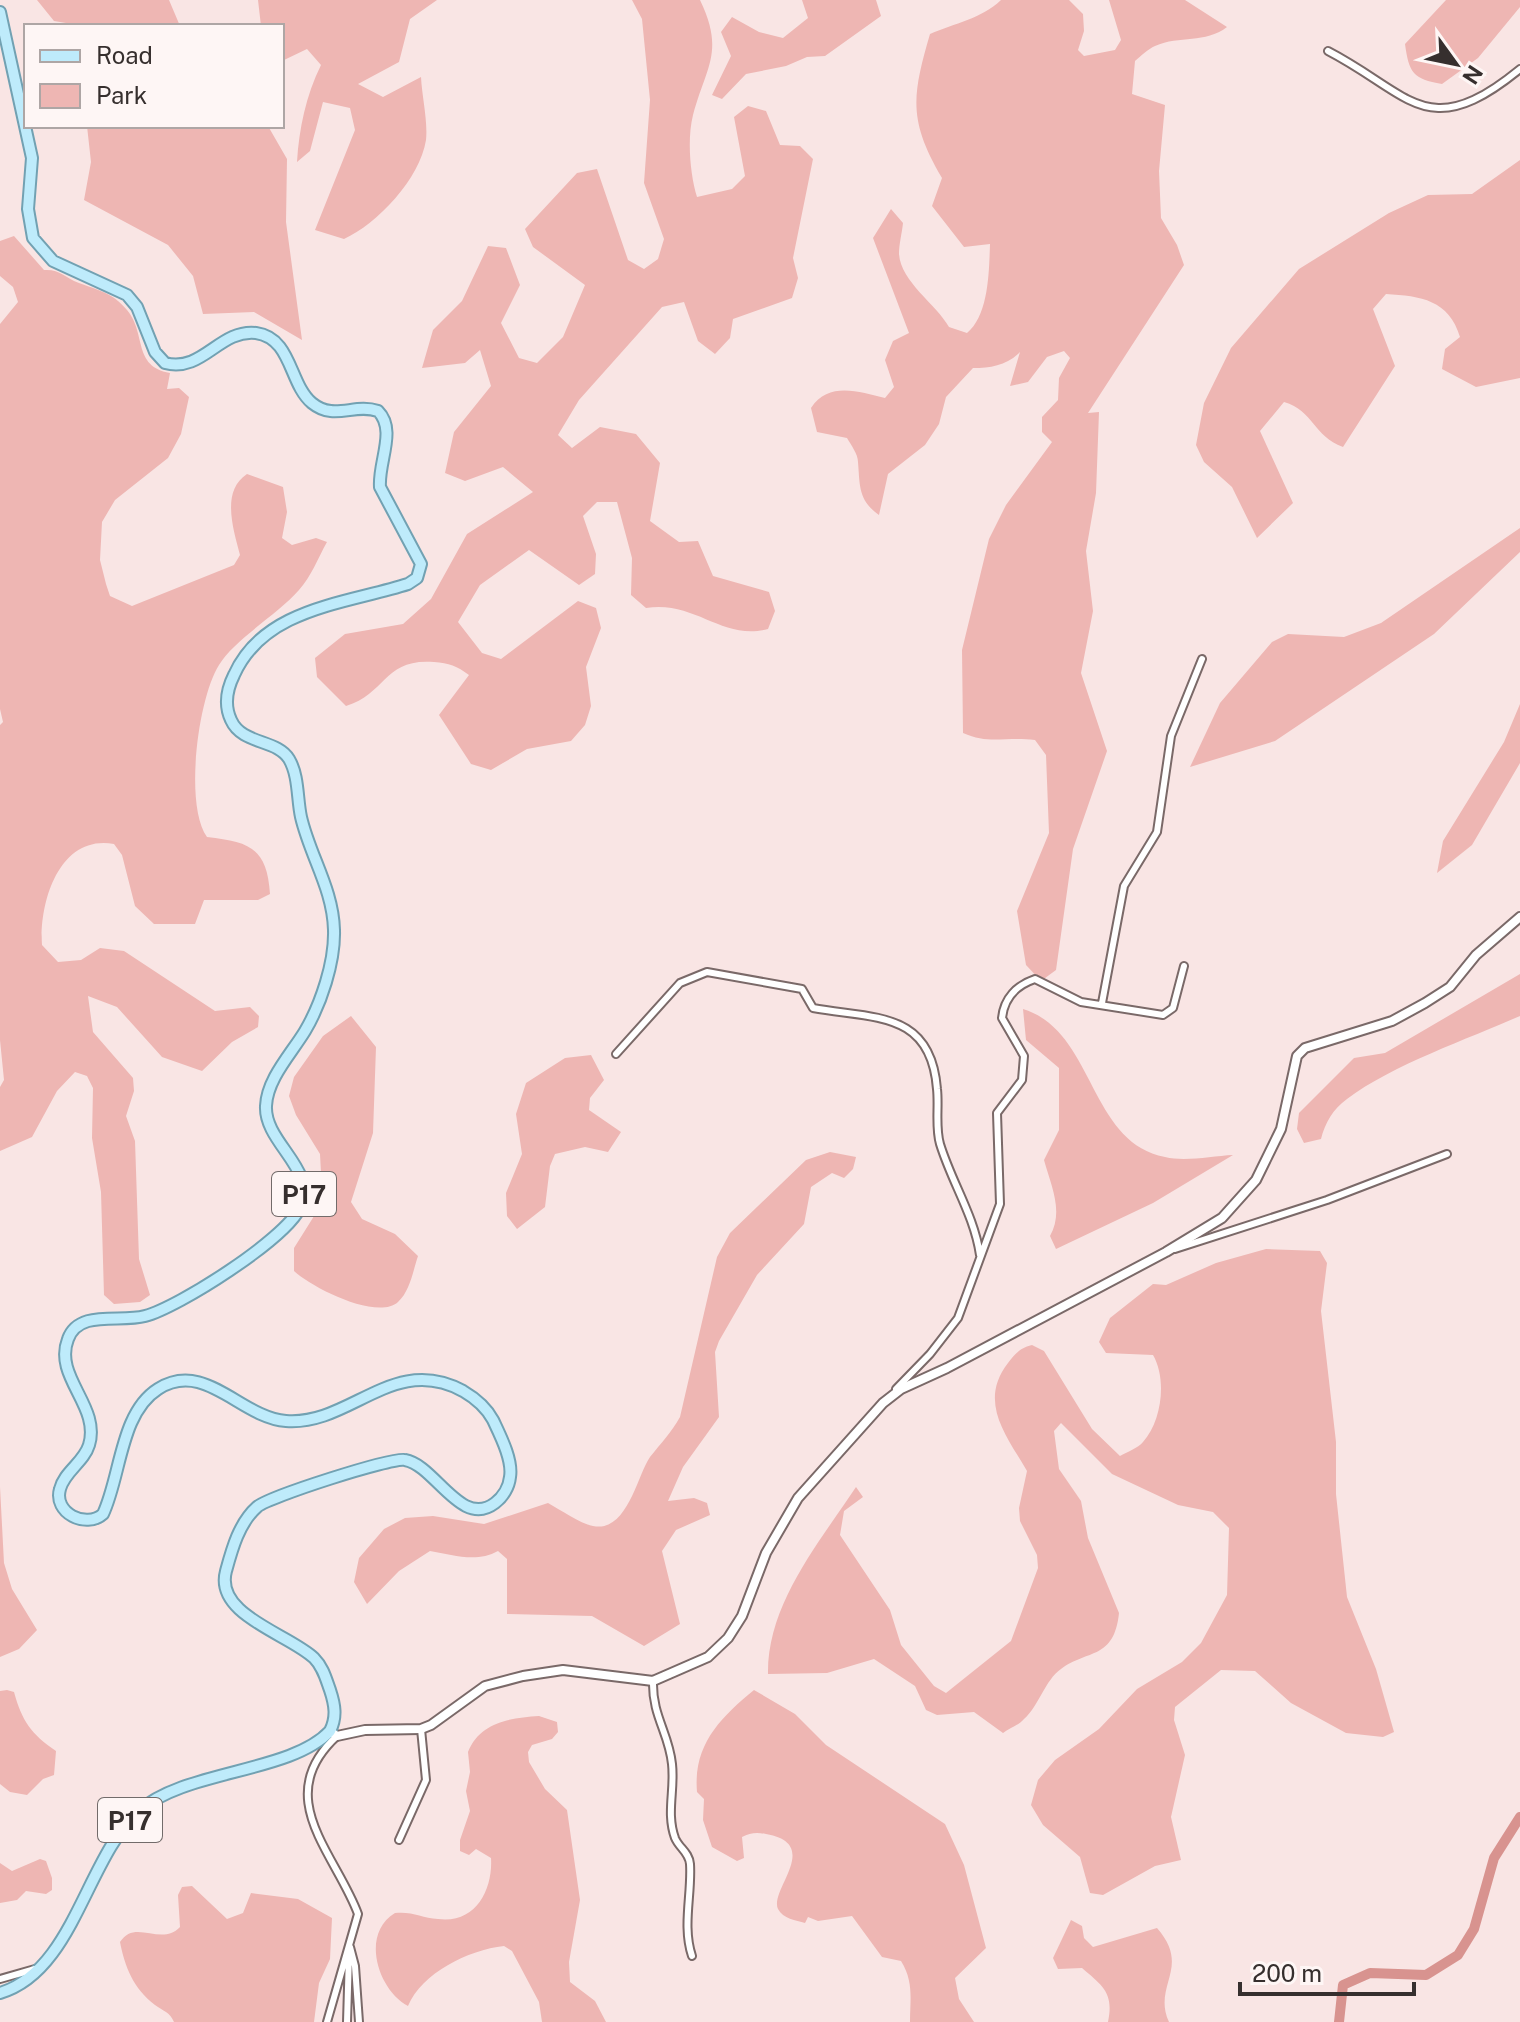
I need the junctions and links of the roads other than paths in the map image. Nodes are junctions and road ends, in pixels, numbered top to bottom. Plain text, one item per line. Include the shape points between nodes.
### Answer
1 (0, 12) edge
2 (1328, 51) dead end
3 (1520, 69) edge
4 (24, 122) edge
5 (25, 128) edge
6 (1202, 659) dead end
7 (1520, 917) edge
8 (1184, 966) dead end
9 (1102, 1003) junction
10 (616, 1054) dead end
11 (1447, 1154) dead end
12 (1166, 1252) junction
13 (981, 1258) junction
14 (883, 1403) junction
15 (653, 1681) junction
16 (421, 1729) junction
17 (333, 1733) junction
18 (399, 1840) dead end
19 (350, 1947) junction
20 (692, 1956) dead end
21 (38, 1968) junction
22 (0, 1979) edge
23 (0, 1993) edge
24 (327, 2022) edge
25 (347, 2022) edge
26 (359, 2022) edge

1 - 4 main road, P17
2 - 3 street via 1405,101 1446,109 1490,94
5 - 17 main road, P17 via 32,158 33,238 59,264 127,295 165,363 191,363 233,335 262,335 278,345 304,394 317,406 333,413 378,411 388,429 380,487 421,564 417,578 408,584 326,606 267,632 250,646 226,696 236,728 289,759 335,928 317,1006 270,1088 266,1108 270,1126 304,1182 300,1209 258,1250 186,1296 139,1318 82,1323 65,1350 88,1411 91,1435 59,1497 65,1510 84,1520 103,1514 139,1410 154,1392 176,1381 213,1387 266,1417 290,1422 316,1417 385,1387 429,1378 468,1394 489,1414 510,1469 504,1494 490,1506 465,1505 421,1465 390,1459 275,1496 243,1525 225,1573 225,1590 237,1608 318,1663 335,1708
6 - 9 street via 1171,736 1157,832 1124,886
7 - 12 street via 1476,955 1450,987 1425,1003 1392,1021 1305,1048 1294,1066 1281,1129 1256,1180 1222,1218
8 - 9 street via 1173,1008 1163,1015
9 - 13 street via 1064,996 1035,979 1021,984 1008,999 1002,1018 1024,1056 1022,1080 997,1113 1000,1204
10 - 13 street via 680,983 707,972 802,989 813,1008 909,1026 934,1075 940,1142 976,1231
11 - 12 street
12 - 14 street
13 - 14 street via 958,1318
14 - 15 street via 798,1498 766,1553 728,1638 708,1657
15 - 16 street via 563,1670 523,1676 485,1686
15 - 20 street via 654,1711 672,1763 669,1809 676,1841 690,1862
16 - 17 street
16 - 18 street via 426,1780
17 - 19 street via 306,1795 315,1829 358,1914
17 - 21 main road, P17 via 304,1749 164,1795 140,1809 123,1827 69,1926
19 - 24 street
19 - 25 street
19 - 26 street
21 - 22 street
21 - 23 main road, P17

